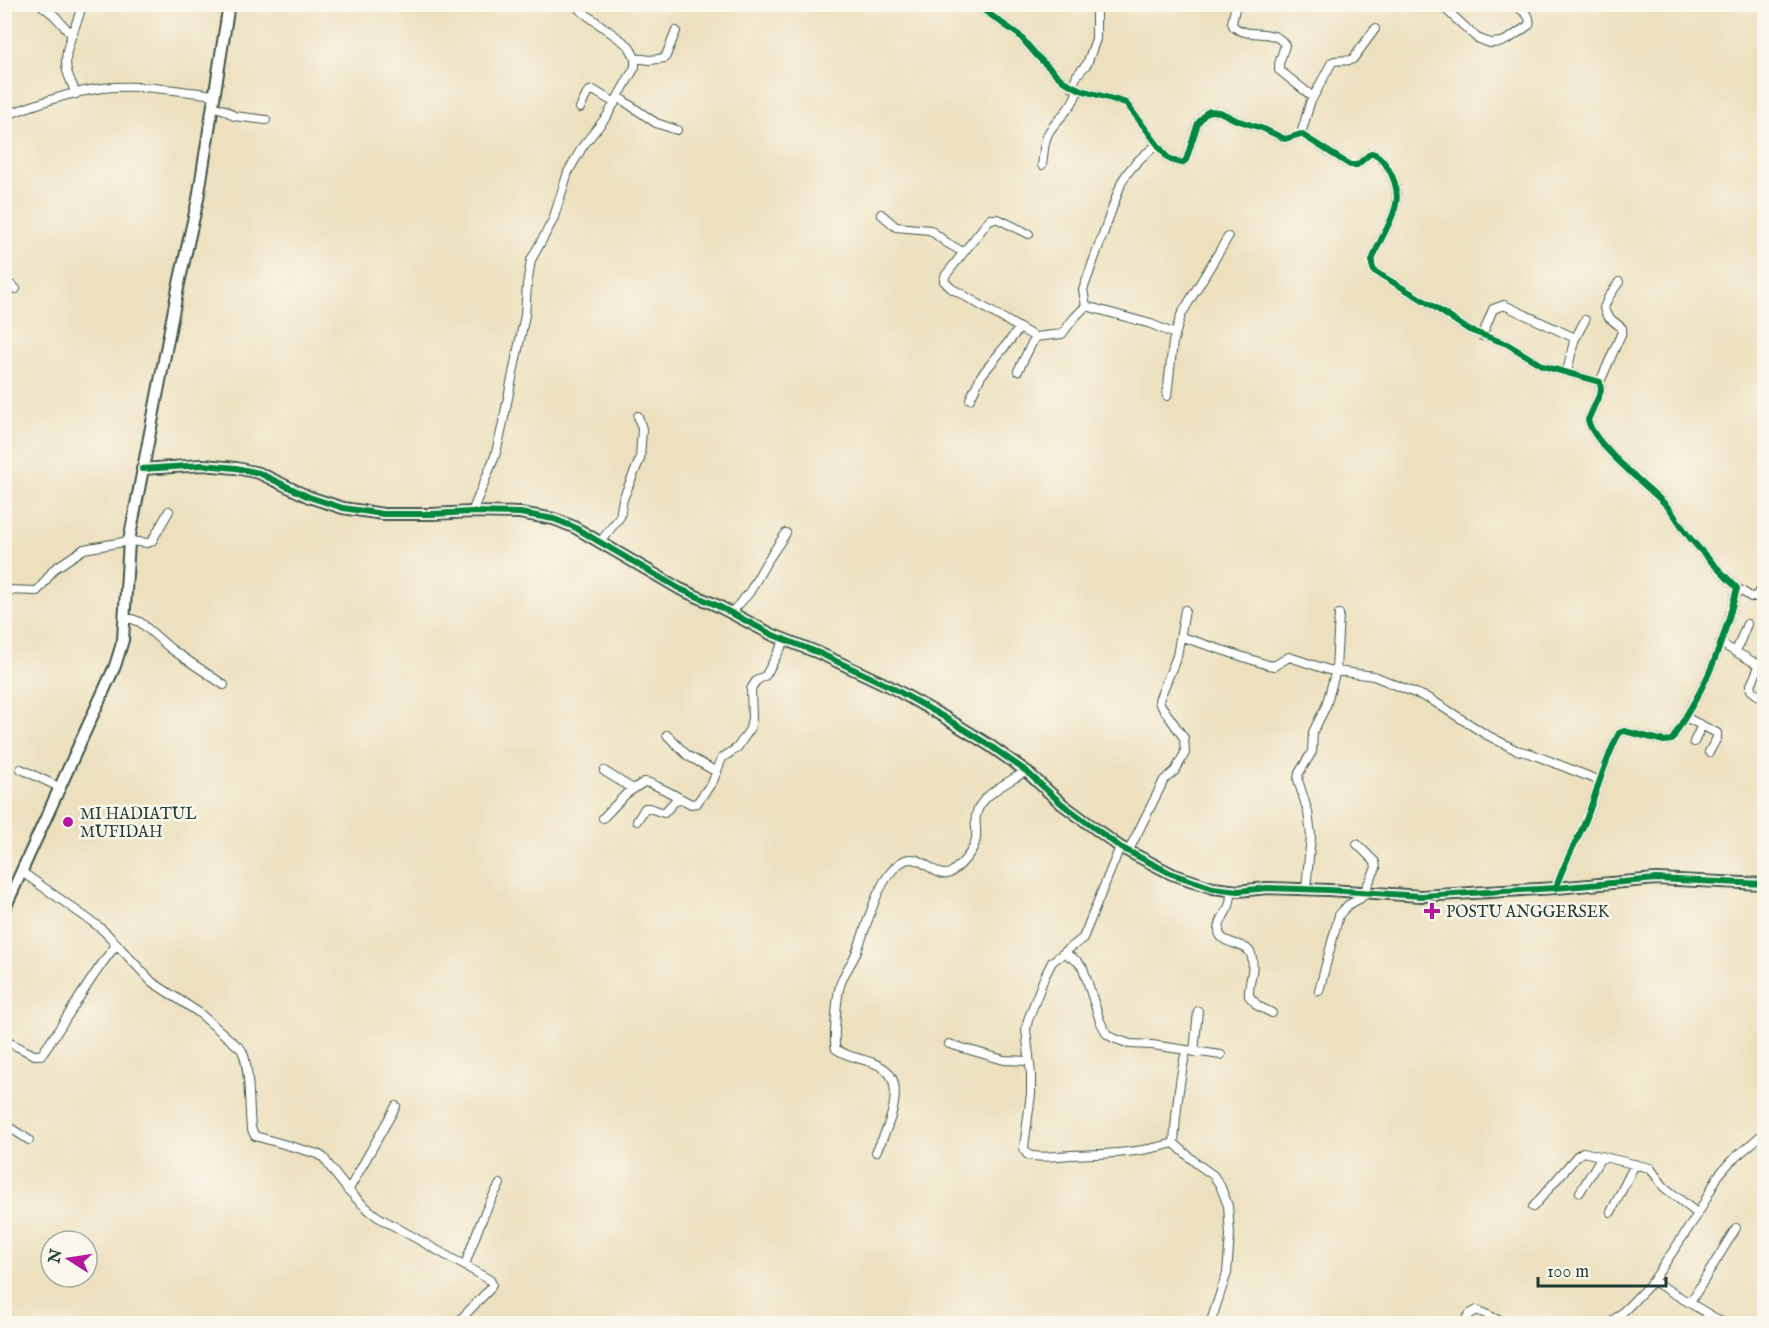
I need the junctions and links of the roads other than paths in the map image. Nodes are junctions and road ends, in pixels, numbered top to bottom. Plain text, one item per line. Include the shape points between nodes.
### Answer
1 (40, 4) edge
2 (82, 4) edge
3 (576, 4) edge
4 (975, 4) edge
5 (1096, 4) edge
6 (1236, 4) edge
7 (1316, 4) edge
8 (1323, 4) edge
9 (1440, 4) edge
10 (1515, 4) edge
11 (229, 5) edge
12 (1375, 29) dead end
13 (676, 31) dead end
14 (71, 34) junction
15 (635, 58) junction
16 (1075, 88) junction
17 (76, 94) junction
18 (1313, 97) junction
19 (616, 100) junction
20 (213, 101) junction
21 (580, 108) dead end
22 (4, 116) edge
23 (266, 120) dead end
24 (677, 130) dead end
25 (1302, 134) junction
26 (1157, 145) junction
27 (1042, 165) dead end
28 (881, 214) dead end
29 (1029, 234) dead end
30 (1228, 237) dead end
31 (963, 252) junction
32 (4, 280) edge
33 (1619, 282) dead end
34 (16, 288) dead end
35 (1086, 306) junction
36 (1585, 320) dead end
37 (1019, 329) junction
38 (1176, 334) junction
39 (1482, 336) junction
40 (1035, 337) junction
41 (1575, 338) junction
42 (1018, 371) dead end
43 (1567, 372) junction
44 (1600, 382) junction
45 (1167, 396) dead end
46 (970, 399) dead end
47 (638, 416) dead end
48 (142, 469) junction
49 (168, 511) dead end
50 (472, 512) junction
51 (786, 533) dead end
52 (129, 541) junction
53 (600, 542) junction
54 (1764, 586) edge
55 (1737, 588) junction
56 (4, 590) edge
57 (1185, 610) dead end
58 (731, 613) junction
59 (1339, 614) dead end
60 (125, 619) junction
61 (1747, 624) dead end
62 (1182, 637) junction
63 (785, 640) junction
64 (1720, 643) junction
65 (1736, 651) junction
66 (1764, 656) edge
67 (1762, 666) edge
68 (1336, 670) junction
69 (224, 685) dead end
70 (1763, 699) edge
71 (1685, 717) junction
72 (1702, 725) junction
73 (667, 735) dead end
74 (1694, 742) dead end
75 (1709, 752) dead end
76 (21, 768) dead end
77 (604, 771) dead end
78 (1026, 771) junction
79 (717, 772) junction
80 (1600, 781) junction
81 (61, 788) junction
82 (633, 789) junction
83 (683, 800) junction
84 (603, 818) dead end
85 (637, 821) dead end
86 (1357, 844) dead end
87 (1124, 850) junction
88 (22, 872) junction
89 (1764, 884) edge
90 (1556, 888) junction
91 (1306, 889) junction
92 (1231, 890) junction
93 (1364, 891) junction
94 (6, 905) edge
95 (117, 944) junction
96 (1064, 952) junction
97 (1319, 991) dead end
98 (1198, 1011) dead end
99 (1272, 1013) dead end
100 (4, 1040) edge
101 (949, 1044) dead end
102 (1190, 1051) junction
103 (1221, 1055) dead end
104 (1029, 1061) junction
105 (396, 1106) dead end
106 (4, 1124) edge
107 (1764, 1133) edge
108 (29, 1140) dead end
109 (1174, 1143) junction
110 (876, 1152) dead end
111 (1602, 1156) junction
112 (1635, 1164) junction
113 (500, 1184) dead end
114 (348, 1191) junction
115 (1580, 1192) dead end
116 (1533, 1207) dead end
117 (1611, 1212) dead end
118 (1698, 1214) junction
119 (1736, 1228) dead end
120 (465, 1265) junction
121 (1653, 1281) junction
122 (1690, 1303) junction
123 (456, 1323) edge
124 (1210, 1323) edge
125 (1462, 1323) edge
126 (1507, 1323) edge
127 (1610, 1323) edge
128 (1725, 1323) edge

1 - 14 street
2 - 14 street
3 - 15 street via 629,46
4 - 16 street via 1019,35 1046,66
5 - 16 street via 1096,39 1087,64 1077,75
6 - 18 street via 1234,27 1244,33 1275,36 1284,41 1279,70
7 - 8 street
9 - 10 street via 1477,38 1490,44 1502,42 1529,25 1529,16
11 - 20 street
12 - 18 street via 1353,59 1332,62
13 - 15 street via 665,58
14 - 17 street via 66,62
15 - 19 street via 635,67
16 - 26 street via 1126,103
16 - 27 street via 1076,98 1048,134
17 - 20 street via 104,88 158,88
17 - 22 street
18 - 25 street
19 - 21 street via 592,90
19 - 24 street
19 - 50 street via 568,172 553,220 531,260 525,315 501,432
20 - 23 street via 234,116
20 - 48 street via 198,199
25 - 26 street via 1285,139 1210,111 1198,123 1185,162 1171,160
25 - 39 street via 1350,165 1357,165 1371,153 1378,155 1392,175 1397,194 1372,268
26 - 35 street via 1141,156 1122,181 1083,290
28 - 31 street via 896,227 934,232
29 - 31 street via 990,219
30 - 38 street via 1181,315
31 - 37 street via 945,276 947,284
32 - 34 street
33 - 44 street via 1604,308 1622,332
35 - 38 street
35 - 40 street via 1062,334
36 - 41 street
37 - 40 street
37 - 46 street via 981,376
38 - 45 street
39 - 41 street via 1493,309 1504,305
39 - 43 street via 1507,344 1543,366
40 - 42 street
41 - 43 street
43 - 44 street
44 - 55 street via 1601,392 1588,420 1593,432 1624,468 1667,506
47 - 53 street via 642,429 640,459 623,499 620,517
48 - 50 street via 203,465 236,468 259,473 343,508 383,514
48 - 52 street
49 - 52 street via 152,541
50 - 53 street via 519,513 554,519
51 - 58 street via 749,593
52 - 56 street via 81,550 51,572 37,591
52 - 60 street
53 - 58 street via 680,589
54 - 55 street via 1755,597
55 - 64 street
57 - 62 street
58 - 63 street
59 - 68 street
60 - 69 street via 140,622
60 - 81 street via 115,666
61 - 65 street
62 - 68 street via 1268,665 1274,666 1289,657
62 - 87 street via 1159,700 1184,738 1185,753 1175,771 1164,780
63 - 78 street via 889,686
63 - 79 street via 766,675 751,689 750,729 736,748 722,758
64 - 65 street
64 - 71 street via 1699,695
65 - 67 street
66 - 67 street
67 - 70 street via 1751,690
68 - 80 street via 1374,676 1430,699 1516,750
68 - 91 street via 1326,706 1313,732 1312,752 1298,780 1311,836
71 - 72 street
71 - 80 street via 1668,741 1622,731
72 - 74 street
72 - 75 street via 1717,735
73 - 79 street via 687,756
76 - 81 street
77 - 82 street
78 - 87 street via 1062,804
78 - 110 street via 979,807 975,846 952,873 940,874 914,859 900,863 879,894 856,955 839,986 836,1049 878,1064 894,1087 892,1114
79 - 83 street via 697,802
80 - 90 street
81 - 88 street
82 - 83 street via 650,783
82 - 84 street
83 - 85 street via 675,801 664,813 645,808
86 - 93 street via 1376,865
87 - 92 street via 1172,874
87 - 96 street via 1083,938
88 - 94 street
88 - 95 street
89 - 90 street via 1656,879
90 - 93 street via 1421,896
91 - 92 street
91 - 93 street
92 - 99 street via 1220,935 1249,951 1253,965 1249,996
93 - 97 street via 1339,915
95 - 100 street via 41,1055
95 - 114 street via 152,982 205,1017 244,1053 253,1134 318,1154
96 - 102 street via 1083,968 1107,1034 1130,1044
96 - 104 street via 1052,962 1028,1020
98 - 102 street
101 - 104 street via 1012,1062
102 - 103 street
102 - 109 street via 1177,1107
104 - 109 street via 1031,1094 1024,1142 1029,1155 1131,1153
105 - 114 street
106 - 108 street
107 - 118 street via 1718,1176
109 - 124 street via 1213,1175 1228,1206 1227,1274
111 - 112 street
111 - 115 street
111 - 116 street via 1580,1154
112 - 117 street
112 - 118 street via 1650,1168 1664,1187
113 - 120 street via 480,1221
114 - 120 street via 378,1217
118 - 121 street
119 - 122 street
120 - 123 street via 492,1284
121 - 122 street
121 - 127 street
122 - 128 street
125 - 126 street via 1477,1310

